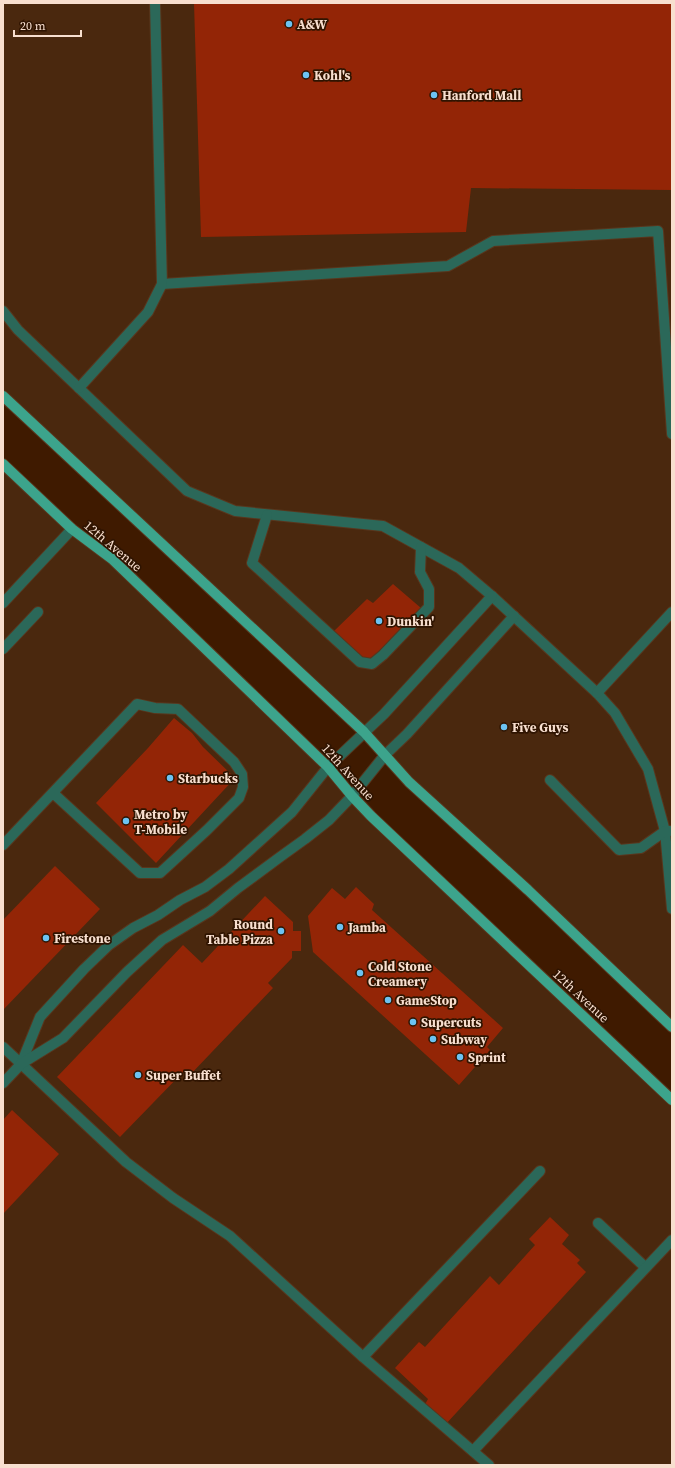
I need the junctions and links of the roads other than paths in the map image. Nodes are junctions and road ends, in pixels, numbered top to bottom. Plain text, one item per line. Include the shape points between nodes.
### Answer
1 (155, 3) edge
2 (162, 284) junction
3 (3, 312) edge
4 (79, 388) junction
5 (3, 396) edge
6 (672, 434) edge
7 (3, 464) edge
8 (267, 515) junction
9 (72, 529) junction
10 (421, 547) junction
11 (492, 596) junction
12 (3, 603) edge
13 (38, 612) dead end
14 (672, 612) edge
15 (514, 616) junction
16 (3, 649) edge
17 (597, 693) junction
18 (364, 732) junction
19 (385, 756) junction
20 (328, 767) junction
21 (550, 780) dead end
22 (53, 793) junction
23 (352, 796) junction
24 (669, 831) edge
25 (3, 846) edge
26 (672, 909) edge
27 (672, 1027) edge
28 (3, 1046) edge
29 (21, 1064) junction
30 (3, 1083) edge
31 (672, 1100) edge
32 (540, 1171) dead end
33 (598, 1223) dead end
34 (672, 1240) edge
35 (645, 1267) junction
36 (363, 1357) junction
37 (474, 1451) junction
38 (489, 1465) edge

1 - 2 street
2 - 4 street via 148,312
2 - 6 street via 448,266 493,241 658,231
3 - 4 street via 18,330
4 - 8 street via 187,491 235,511
5 - 18 main road
7 - 9 main road, 12th Avenue
8 - 10 street via 383,526
8 - 10 street via 252,563 360,662 372,664 383,656 429,607 429,589 420,572
9 - 12 street
9 - 20 main road, 12th Avenue via 112,559
10 - 11 street via 459,568
11 - 15 street
11 - 18 street via 384,714
13 - 16 street
14 - 17 street
15 - 17 street
15 - 19 street
17 - 24 street via 615,714 648,769
18 - 19 main road
18 - 20 street
19 - 23 street
19 - 27 main road via 409,782 528,890
20 - 23 main road, 12th Avenue
20 - 29 street via 292,812 229,869 205,887 108,945 40,1017
21 - 24 street via 619,850 641,848
22 - 22 street via 137,704 178,710 234,762 242,774 239,798 160,872 140,873
22 - 25 street
23 - 29 street via 329,820 210,911 162,940 63,1038
23 - 31 main road, 12th Avenue
24 - 26 street
28 - 29 street
29 - 30 street
29 - 36 street via 126,1162 173,1198 230,1236
32 - 36 street
33 - 35 street
34 - 35 street
35 - 37 street
36 - 37 street
37 - 38 street

